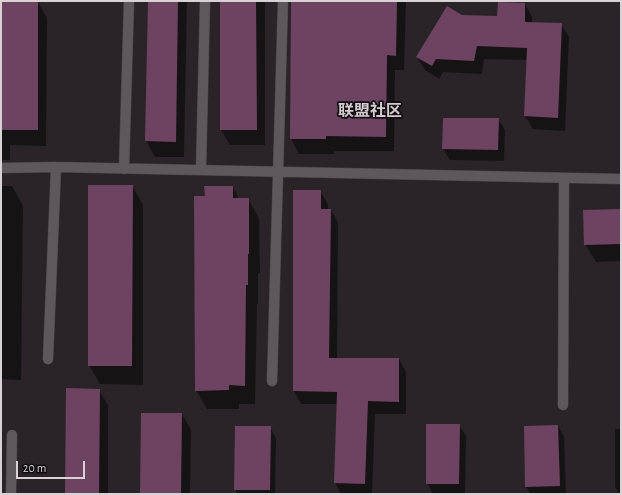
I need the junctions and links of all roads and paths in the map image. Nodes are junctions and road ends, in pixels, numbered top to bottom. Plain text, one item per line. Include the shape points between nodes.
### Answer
1 (129, 1) edge
2 (205, 1) edge
3 (283, 1) edge
4 (1, 168) edge
5 (56, 168) junction
6 (124, 169) junction
7 (202, 170) junction
8 (278, 172) junction
9 (564, 178) junction
10 (621, 179) edge
11 (48, 359) dead end
12 (272, 381) dead end
13 (564, 405) dead end
14 (12, 435) dead end
15 (11, 494) edge

1 - 6 lane
2 - 7 lane
3 - 8 lane
4 - 5 lane
5 - 6 lane
5 - 11 lane
6 - 7 lane
7 - 8 lane
8 - 9 lane
8 - 12 lane
9 - 10 lane
9 - 13 lane
14 - 15 lane

